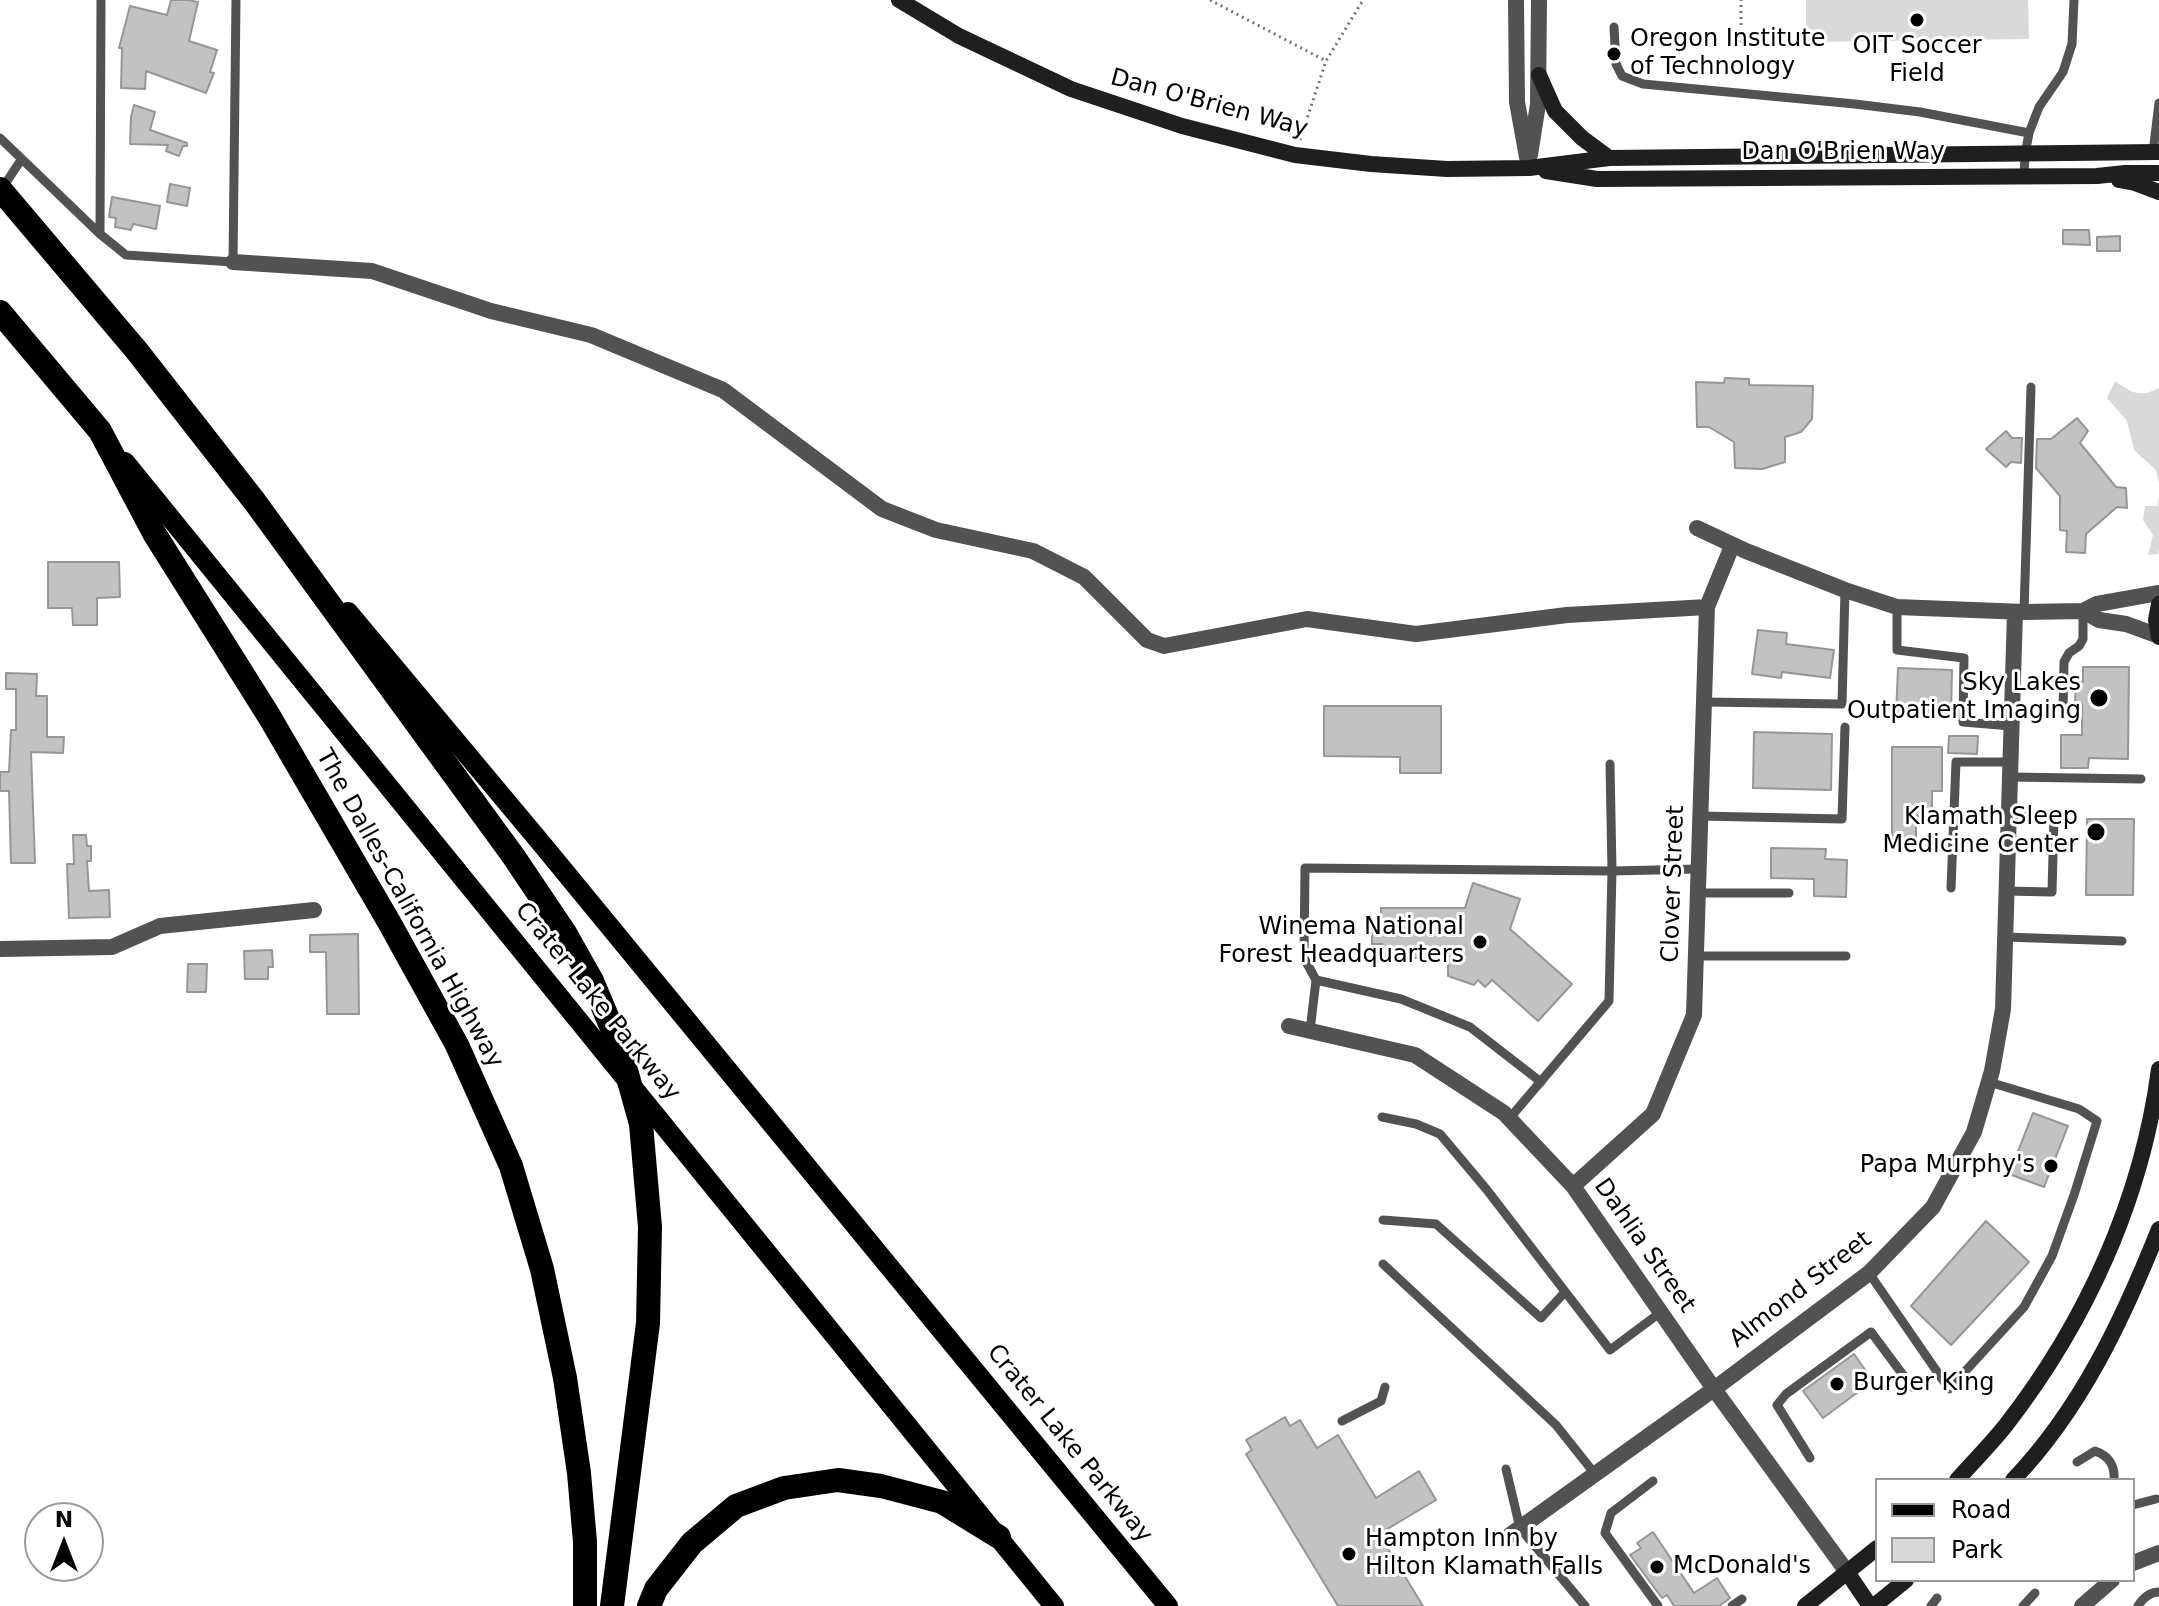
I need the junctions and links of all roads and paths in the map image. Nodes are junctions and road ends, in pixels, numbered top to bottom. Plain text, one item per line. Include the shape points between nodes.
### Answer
1 (101, 0) edge
2 (236, 0) edge
3 (899, 0) edge
4 (1210, 0) edge
5 (1363, 0) edge
6 (1516, 0) edge
7 (1539, 0) edge
8 (1741, 0) edge
9 (2074, 0) edge
10 (1614, 27) dead end
11 (1741, 43) dead end
12 (1326, 61) junction
13 (1539, 75) junction
14 (2159, 103) edge
15 (2029, 133) junction
16 (0, 138) edge
17 (2156, 152) edge
18 (1295, 155) junction
19 (2025, 155) junction
20 (1609, 158) junction
21 (21, 160) junction
22 (1529, 168) junction
23 (2159, 173) edge
24 (2024, 175) junction
25 (2097, 176) junction
26 (0, 190) edge
27 (2159, 192) edge
28 (100, 234) junction
29 (233, 262) junction
30 (0, 312) edge
31 (2031, 387) dead end
32 (100, 431) junction
33 (255, 502) junction
34 (1697, 528) dead end
35 (1732, 546) junction
36 (1845, 590) junction
37 (2159, 593) edge
38 (2159, 604) edge
39 (1707, 607) junction
40 (1897, 607) junction
41 (2083, 611) junction
42 (2019, 612) junction
43 (2159, 636) edge
44 (1704, 702) junction
45 (2063, 710) dead end
46 (2011, 726) junction
47 (1845, 727) dead end
48 (1610, 764) dead end
49 (2010, 769) junction
50 (2141, 779) dead end
51 (1700, 816) junction
52 (2009, 816) junction
53 (1698, 869) junction
54 (1612, 871) junction
55 (1951, 888) dead end
56 (2006, 891) junction
57 (1698, 893) junction
58 (1789, 893) dead end
59 (314, 910) dead end
60 (2005, 937) junction
61 (2122, 941) dead end
62 (0, 949) edge
63 (1696, 956) junction
64 (1846, 956) dead end
65 (1316, 980) junction
66 (1289, 1026) dead end
67 (1310, 1031) junction
68 (2159, 1069) edge
69 (1541, 1082) junction
70 (1989, 1082) junction
71 (1382, 1117) dead end
72 (1509, 1119) junction
73 (1573, 1186) junction
74 (1383, 1220) dead end
75 (2159, 1229) edge
76 (1383, 1264) dead end
77 (1869, 1273) junction
78 (1565, 1292) junction
79 (1661, 1312) junction
80 (1385, 1387) dead end
81 (1912, 1387) dead end
82 (1714, 1389) junction
83 (1342, 1421) dead end
84 (1810, 1458) dead end
85 (2077, 1462) dead end
86 (1506, 1469) dead end
87 (1595, 1474) junction
88 (1959, 1478) edge
89 (2015, 1478) edge
90 (2114, 1478) edge
91 (1653, 1481) dead end
92 (2156, 1499) dead end
93 (2135, 1504) edge
94 (1515, 1532) junction
95 (999, 1537) junction
96 (1875, 1550) edge
97 (2159, 1553) edge
98 (2135, 1562) edge
99 (1847, 1572) junction
100 (1903, 1582) edge
101 (2110, 1582) edge
102 (2159, 1592) edge
103 (2035, 1593) dead end
104 (1742, 1599) dead end
105 (585, 1606) edge
106 (612, 1606) edge
107 (649, 1606) edge
108 (1054, 1606) edge
109 (1168, 1606) edge
110 (1585, 1606) edge
111 (1658, 1606) edge
112 (1732, 1606) edge
113 (1805, 1606) edge
114 (1872, 1606) edge
115 (2023, 1606) edge
116 (2082, 1606) edge
117 (2138, 1606) edge

1 - 28 lane
2 - 29 lane
3 - 18 street, Dan O'Brien Way via 959,36 1071,89 1182,126
4 - 12 path
5 - 12 path
6 - 22 street via 1517,102
7 - 13 street
8 - 11 path
9 - 15 lane via 2072,44 2063,72
10 - 15 lane via 1622,76 1643,84 1920,112
12 - 18 path
13 - 20 street via 1555,111
13 - 22 street
14 - 17 lane
15 - 19 lane
16 - 21 lane
17 - 19 street, Dan O'Brien Way
18 - 22 street, Dan O'Brien Way via 1447,169
19 - 20 street, Dan O'Brien Way
19 - 24 lane
20 - 22 street, Dan O'Brien Way
21 - 26 lane
21 - 28 lane
22 - 24 street, Dan O'Brien Way via 1597,179
23 - 25 street, Dan O'Brien Way
24 - 25 street, Dan O'Brien Way
25 - 27 street
26 - 33 highway via 137,351
28 - 29 lane via 126,255
29 - 39 street via 372,271 491,311 591,335 723,390 882,509 936,530 1033,551 1084,577 1147,640 1164,646 1307,619 1416,634 1567,615
30 - 32 highway, The Dalles-California Highway
31 - 42 lane
32 - 95 main road, Crater Lake Parkway
32 - 105 highway, The Dalles-California Highway via 154,533 389,922 457,1045 511,1166 542,1269 565,1378 579,1473
33 - 106 highway via 557,920 592,981 619,1045 641,1124 650,1227 648,1323
33 - 109 main road, Crater Lake Parkway
34 - 35 street
35 - 36 street
35 - 39 street, Clover Street
36 - 40 street
36 - 44 lane via 1842,704
37 - 41 street
38 - 43 street
39 - 44 street, Clover Street
40 - 42 street
40 - 46 lane via 1897,650 1964,658 1963,722
41 - 42 street
41 - 43 street
41 - 45 lane via 2083,639 2064,662
42 - 46 street, Almond Street
44 - 51 street, Clover Street
46 - 49 street, Almond Street
47 - 51 lane via 1842,819
48 - 54 lane
49 - 50 lane
49 - 52 street, Almond Street
49 - 55 lane via 1956,762
51 - 53 street, Clover Street
52 - 56 street, Almond Street
52 - 56 lane via 2054,817 2052,892
53 - 54 lane
53 - 57 street, Clover Street
54 - 65 lane via 1305,868 1304,958
54 - 69 lane via 1609,1001
56 - 60 street, Almond Street
57 - 58 lane
57 - 63 street, Clover Street
59 - 62 street via 160,926 112,947
60 - 61 lane
60 - 70 street, Almond Street via 2003,1009
63 - 64 lane
63 - 73 street, Clover Street via 1694,1015 1653,1114
65 - 67 lane
65 - 69 lane via 1401,999 1470,1027
66 - 67 street, Dahlia Street
67 - 72 street, Dahlia Street via 1415,1055
68 - 88 street via 2128,1204 2095,1284 2006,1426
69 - 72 lane
70 - 77 street, Almond Street via 1974,1132 1933,1207
70 - 77 lane via 2079,1109 2097,1121 2052,1256 2024,1307 1949,1389
71 - 78 lane via 1440,1134
72 - 73 street, Dahlia Street
73 - 79 street, Dahlia Street
74 - 78 lane via 1436,1224 1541,1318
75 - 89 street via 2102,1357 2040,1451
76 - 87 lane via 1556,1425
77 - 82 street, Almond Street
78 - 79 lane via 1610,1350
79 - 82 street, Dahlia Street
80 - 83 lane via 1381,1401
81 - 84 lane via 1871,1332 1777,1405
82 - 87 street, Almond Street
82 - 99 street, Dahlia Street
85 - 90 lane via 2095,1451 2105,1455 2114,1466
86 - 94 lane
87 - 94 street, Almond Street
91 - 111 lane via 1611,1513 1605,1533
92 - 93 lane
94 - 110 lane
95 - 107 highway via 942,1502 881,1486 838,1480 784,1488 736,1506 692,1543
95 - 108 main road, Crater Lake Parkway
96 - 99 street
97 - 98 street
99 - 113 street
99 - 114 street, Dahlia Street
100 - 114 street
101 - 116 street
102 - 117 lane
103 - 115 lane
104 - 112 lane

